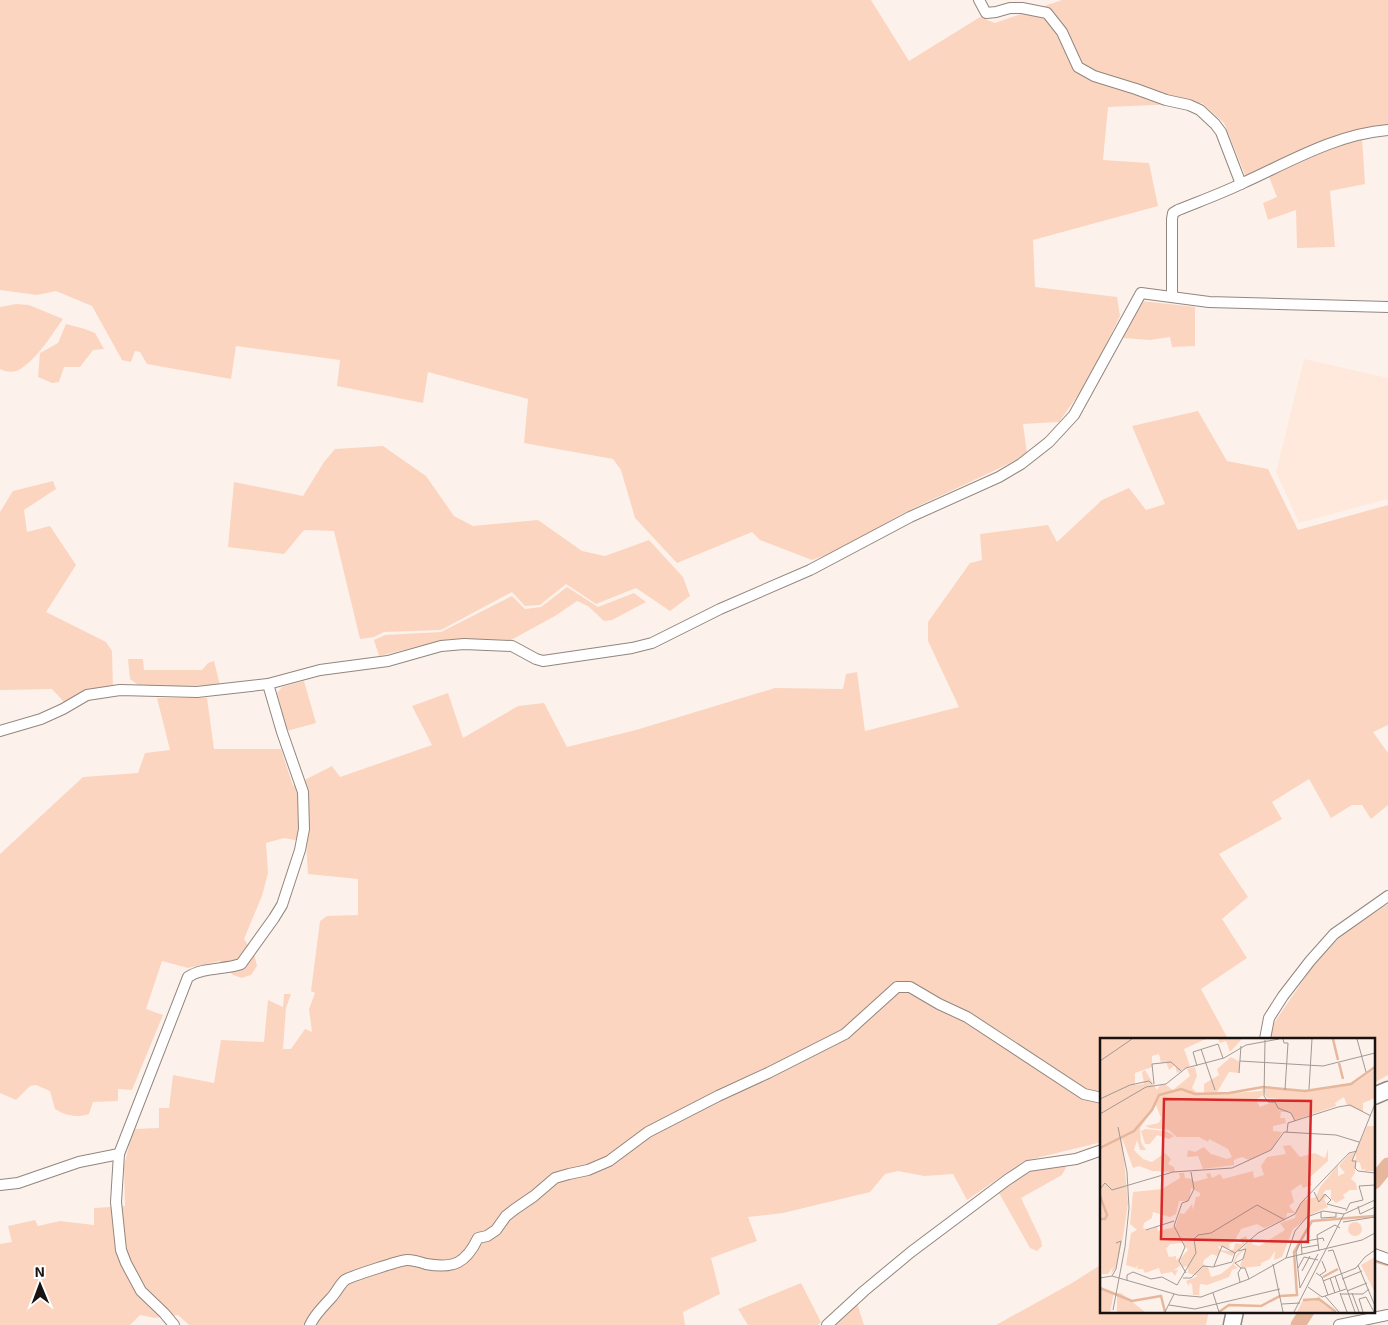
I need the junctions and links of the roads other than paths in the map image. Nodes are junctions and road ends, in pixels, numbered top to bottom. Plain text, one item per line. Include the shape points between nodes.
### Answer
1 (979, 0) edge
2 (1388, 130) edge
3 (1241, 184) junction
4 (1172, 297) junction
5 (1388, 307) edge
6 (268, 684) junction
7 (0, 731) edge
8 (1388, 896) edge
9 (1265, 1038) edge
10 (1388, 1090) edge
11 (1376, 1095) edge
12 (1100, 1098) edge
13 (1100, 1151) edge
14 (119, 1154) junction
15 (0, 1185) edge
16 (1376, 1255) edge
17 (1388, 1259) edge
18 (1235, 1312) edge
19 (1388, 1315) edge
20 (174, 1325) edge
21 (310, 1325) edge
22 (827, 1325) edge
23 (1232, 1325) edge
24 (1339, 1325) edge

1 - 3 street via 986,13 1010,8 1046,13 1062,32 1078,67 1094,76 1200,110 1221,132
2 - 3 street via 1353,135
3 - 4 street via 1173,213
4 - 5 street via 1209,302
4 - 6 street via 1142,293 1074,415 1049,442 1021,464 810,570 652,643 543,661 512,646 441,646 388,661 320,670
6 - 7 street via 197,692 120,690 87,695 41,719
6 - 14 street via 303,792 304,829 300,850 282,905 241,964 196,972 188,977
8 - 9 street via 1334,934 1310,961 1270,1018
10 - 11 main road
12 - 21 street via 1084,1094 967,1017 925,994 910,987 897,988 845,1034 648,1132 609,1161 556,1178 506,1216 496,1230 478,1238 464,1260 452,1265 407,1260 345,1280
13 - 22 street via 1076,1159 1028,1166 911,1252
14 - 15 street via 79,1162 18,1183
14 - 20 street via 116,1202 121,1250 140,1292
16 - 17 street
18 - 23 main road
19 - 24 street

